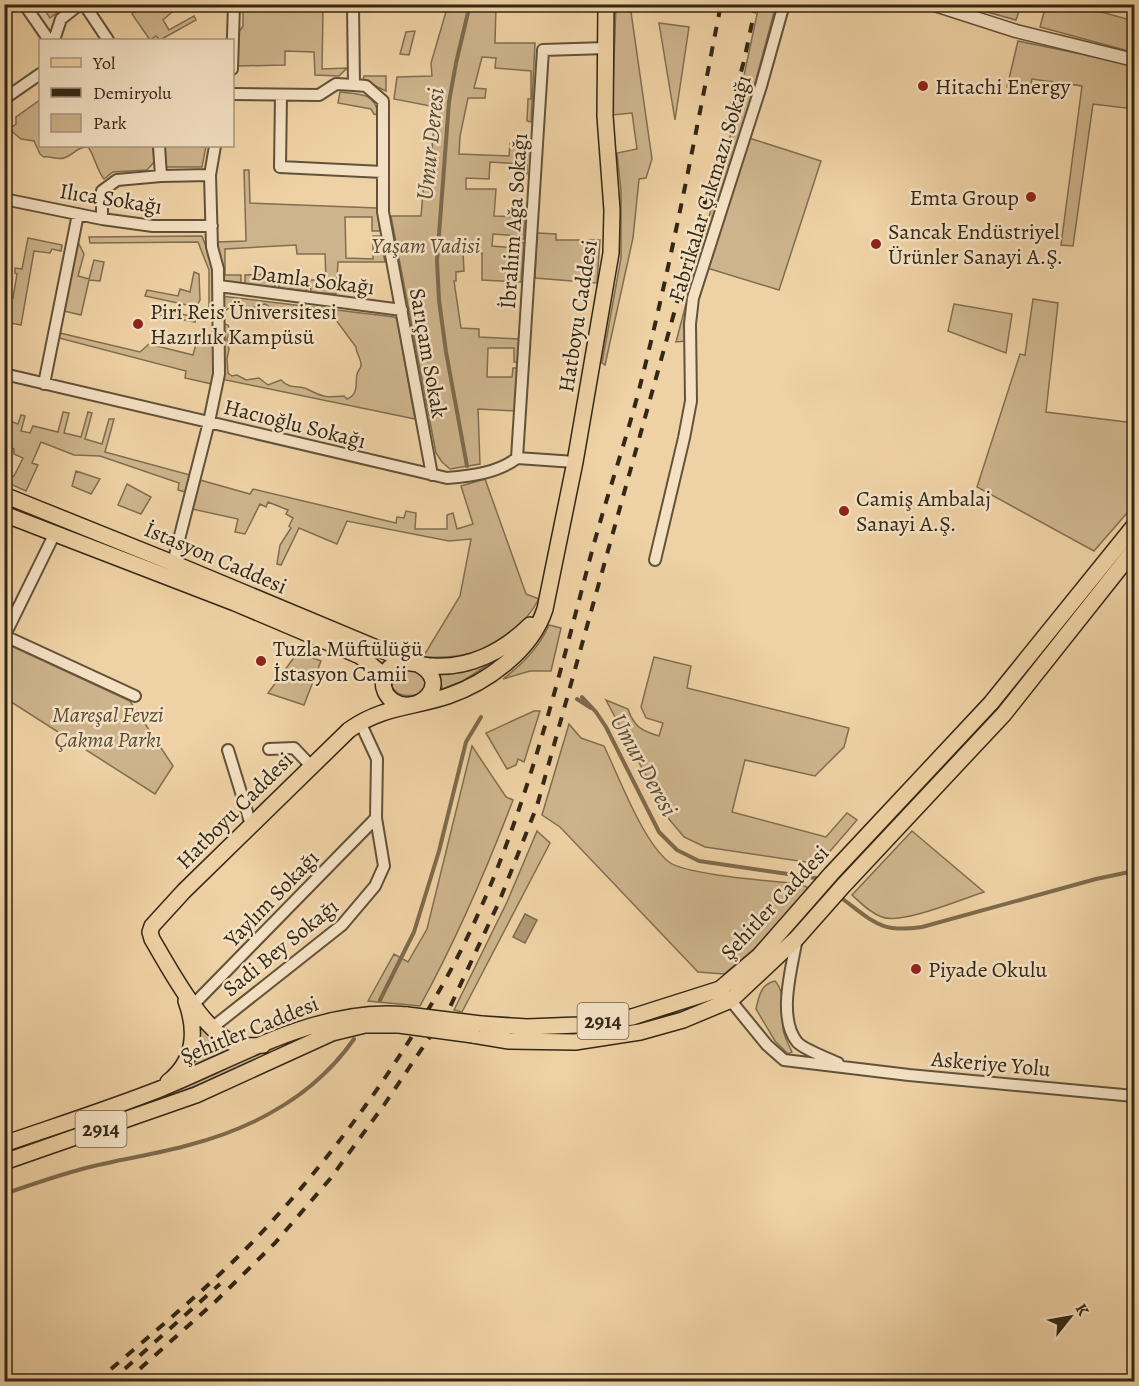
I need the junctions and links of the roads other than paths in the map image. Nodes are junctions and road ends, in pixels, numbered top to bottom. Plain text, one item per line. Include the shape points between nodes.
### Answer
1 (24, 4) edge
2 (82, 4) edge
3 (234, 4) edge
4 (353, 4) edge
5 (606, 4) edge
6 (784, 4) edge
7 (932, 4) edge
8 (48, 39) edge
9 (54, 39) edge
10 (107, 39) edge
11 (233, 39) edge
12 (606, 48) junction
13 (1134, 60) edge
14 (39, 75) edge
15 (354, 85) junction
16 (234, 94) edge
17 (281, 95) junction
18 (4, 99) edge
19 (159, 147) edge
20 (215, 147) edge
21 (382, 172) junction
22 (210, 175) junction
23 (161, 176) junction
24 (4, 199) edge
25 (78, 214) junction
26 (102, 219) junction
27 (212, 226) junction
28 (219, 286) junction
29 (402, 310) junction
30 (4, 375) edge
31 (44, 384) junction
32 (209, 422) junction
33 (517, 458) junction
34 (575, 462) junction
35 (432, 475) junction
36 (4, 495) edge
37 (4, 514) edge
38 (1134, 526) edge
39 (55, 533) junction
40 (1134, 550) edge
41 (655, 560) dead end
42 (173, 563) junction
43 (549, 594) junction
44 (5, 637) edge
45 (414, 663) junction
46 (383, 683) junction
47 (135, 696) dead end
48 (414, 703) junction
49 (360, 722) junction
50 (344, 734) junction
51 (269, 749) dead end
52 (228, 750) dead end
53 (310, 766) junction
54 (376, 818) junction
55 (251, 825) junction
56 (797, 938) junction
57 (181, 987) junction
58 (720, 989) junction
59 (731, 1000) junction
60 (194, 1005) junction
61 (403, 1020) junction
62 (213, 1027) junction
63 (304, 1029) junction
64 (477, 1030) junction
65 (318, 1039) junction
66 (263, 1045) junction
67 (844, 1066) junction
68 (159, 1089) junction
69 (1134, 1096) edge
70 (4, 1144) edge
71 (4, 1162) edge

1 - 8 street
2 - 9 street via 61,19
2 - 10 street
3 - 11 street
4 - 15 street
5 - 12 main road, Hatboyu Caddesi
6 - 41 street, Fabrikalar Çıkmazı Sokağı via 693,298 689,330 690,401
7 - 13 street via 1016,31
12 - 33 street, İbrahim Ağa Sokağı via 543,50
12 - 34 main road, Hatboyu Caddesi via 611,253
14 - 18 street
15 - 17 street via 336,84 319,95
15 - 21 street, Sarıçam Sokak via 366,86 383,101
16 - 17 street
17 - 21 street via 280,167
19 - 23 street
20 - 22 street
21 - 29 street, Sarıçam Sokak via 383,212
22 - 23 street
22 - 27 street
23 - 26 street via 117,180 102,191
24 - 25 street, Ilıca Sokağı
25 - 26 street, Ilıca Sokağı
25 - 31 street
26 - 27 street, Ilıca Sokağı via 153,226
27 - 28 street
28 - 29 street, Damla Sokağı
28 - 32 street via 219,374
29 - 35 street, Sarıçam Sokak
30 - 31 street, Hacıoğlu Sokağı
31 - 32 street, Hacıoğlu Sokağı
32 - 35 street, Hacıoğlu Sokağı
32 - 42 street
33 - 34 street, Hacıoğlu Sokağı
33 - 35 street, Hacıoğlu Sokağı via 507,466 468,476
34 - 43 main road, Hatboyu Caddesi
36 - 42 main road, İstasyon Caddesi
37 - 39 main road, İstasyon Caddesi
38 - 58 main road, Şehitler Caddesi via 991,703 831,873 759,956
39 - 44 street
39 - 46 main road, İstasyon Caddesi via 355,654 373,665
40 - 56 main road, Şehitler Caddesi via 1004,714
42 - 45 main road, İstasyon Caddesi
43 - 45 main road, Hatboyu Caddesi via 531,625 499,650 458,665
43 - 48 main road, Hatboyu Caddesi via 537,628 506,662 462,690
44 - 47 street
45 - 46 main road via 391,667
45 - 48 main road via 427,670 433,687 428,697
46 - 48 main road, Hatboyu Caddesi via 393,702
46 - 50 main road via 378,699
48 - 49 main road, Hatboyu Caddesi
49 - 50 main road, Hatboyu Caddesi
49 - 54 street, Sadi Bey Sokağı via 377,759
50 - 53 main road, Hatboyu Caddesi
51 - 53 street via 294,748
52 - 55 street
53 - 55 main road, Hatboyu Caddesi
54 - 60 street, Yaylım Sokağı
54 - 62 street, Sadi Bey Sokağı via 384,866 358,908
55 - 57 main road, Hatboyu Caddesi via 152,926 152,939
56 - 59 main road, Şehitler Caddesi
56 - 67 street via 787,997 789,1025 798,1043
57 - 60 main road, Hatboyu Caddesi
57 - 68 main road, Hatboyu Caddesi via 192,1016 191,1052 181,1070
58 - 59 street, Askeriye Yolu
58 - 64 main road, Şehitler Caddesi / 2914 via 632,1017 578,1025
59 - 64 main road, Şehitler Caddesi via 640,1032 575,1041 509,1041
59 - 67 street, Askeriye Yolu via 784,1060
60 - 62 main road, Hatboyu Caddesi
61 - 63 main road, Şehitler Caddesi / 2914 via 385,1012 335,1018
61 - 64 main road, Şehitler Caddesi / 2914, bridge
61 - 65 main road, Şehitler Caddesi / 2914 via 354,1026
62 - 66 main road, Hatboyu Caddesi via 236,1044
63 - 65 main road via 312,1030
63 - 66 main road, Şehitler Caddesi / 2914
65 - 71 main road, Şehitler Caddesi / 2914 via 196,1095
66 - 68 main road, Şehitler Caddesi / 2914
67 - 69 street, Askeriye Yolu
68 - 70 main road, Şehitler Caddesi / 2914

